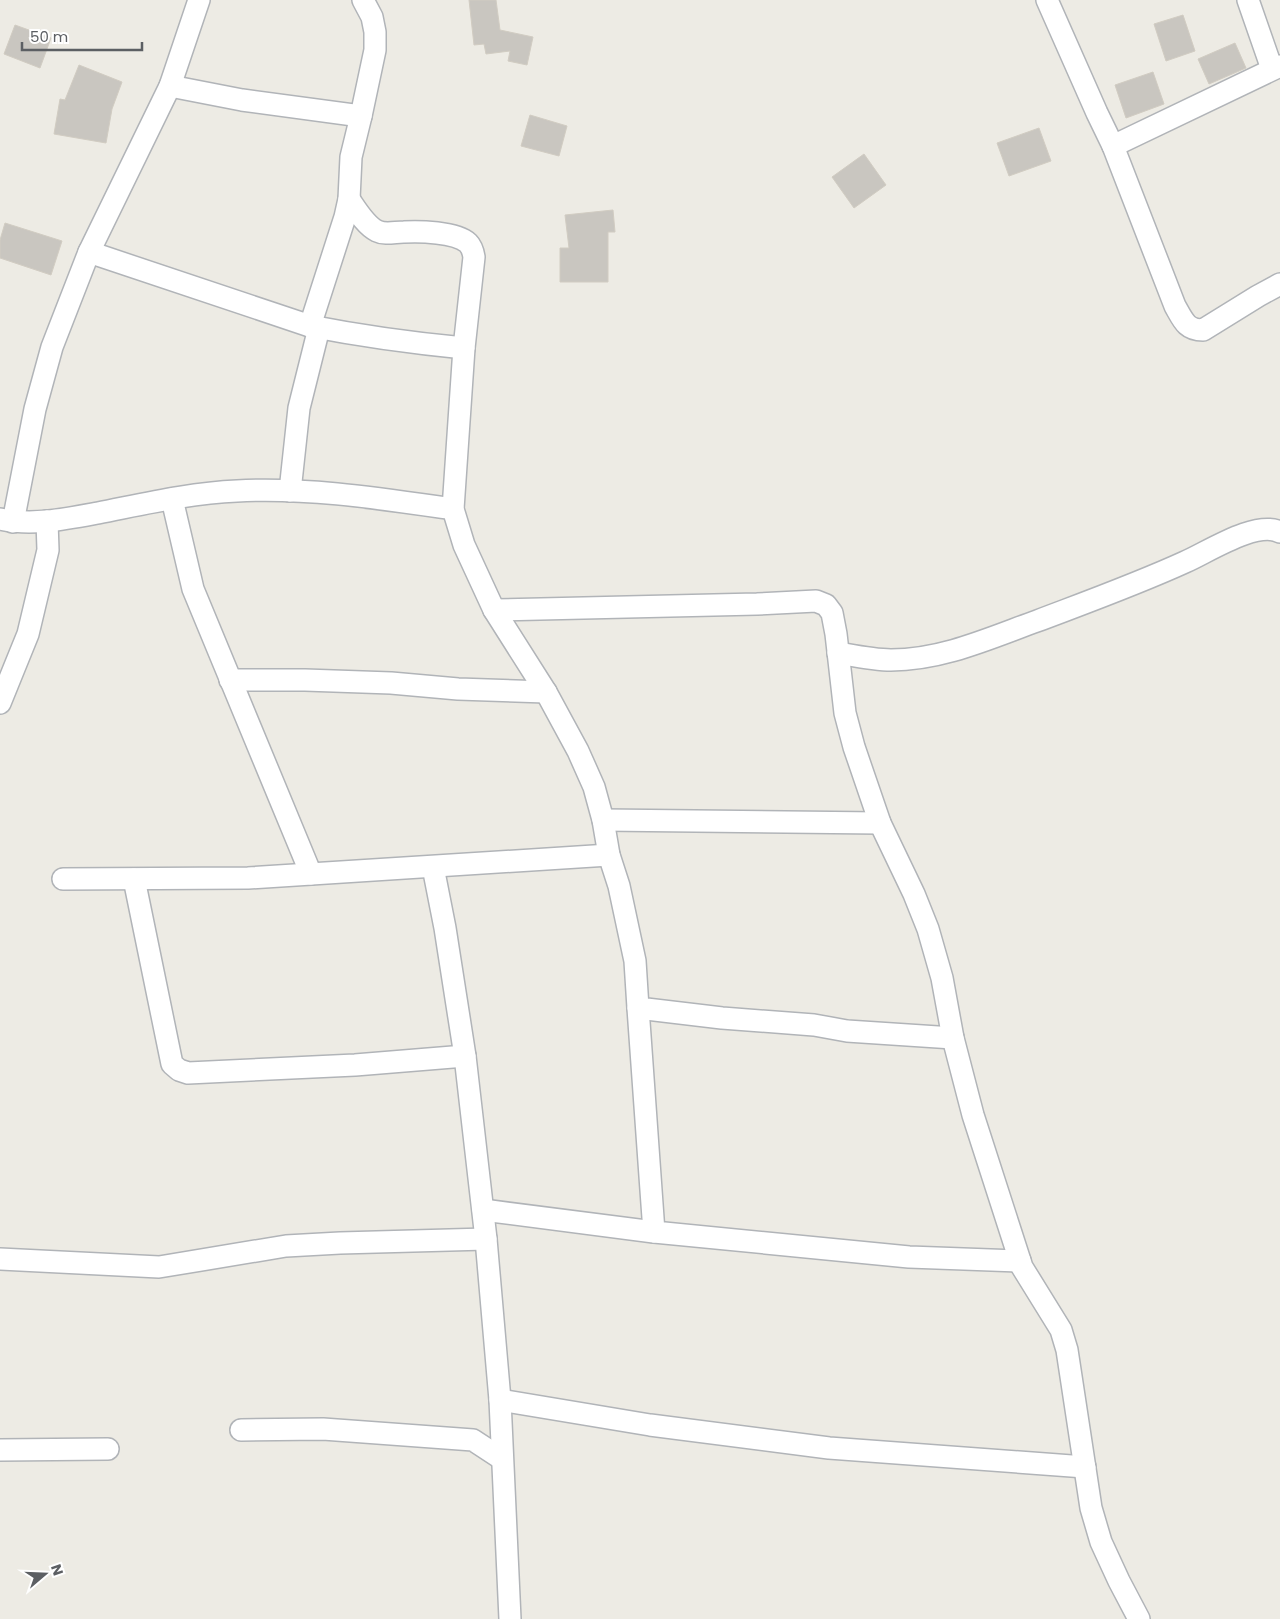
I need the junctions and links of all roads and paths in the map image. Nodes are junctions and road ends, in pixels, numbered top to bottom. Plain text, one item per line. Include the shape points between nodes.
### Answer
1 (199, 0) edge
2 (363, 0) edge
3 (1046, 0) edge
4 (1248, 0) edge
5 (1276, 68) edge
6 (170, 86) junction
7 (361, 116) junction
8 (1114, 146) junction
9 (349, 199) junction
10 (89, 252) junction
11 (1280, 284) edge
12 (315, 327) junction
13 (464, 348) junction
14 (290, 490) junction
15 (172, 499) junction
16 (453, 509) junction
17 (6, 520) edge
18 (48, 521) junction
19 (1280, 532) edge
20 (494, 610) junction
21 (838, 653) junction
22 (4, 680) edge
23 (230, 680) junction
24 (546, 692) junction
25 (0, 703) edge
26 (603, 820) junction
27 (880, 823) junction
28 (609, 855) junction
29 (433, 867) junction
30 (311, 874) junction
31 (63, 879) dead end
32 (134, 879) junction
33 (638, 1008) junction
34 (953, 1038) junction
35 (464, 1056) junction
36 (483, 1210) junction
37 (654, 1232) junction
38 (486, 1239) junction
39 (0, 1259) edge
40 (1020, 1261) junction
41 (500, 1400) junction
42 (501, 1427) junction
43 (241, 1430) dead end
44 (473, 1440) junction
45 (108, 1449) dead end
46 (0, 1450) edge
47 (502, 1459) junction
48 (1085, 1468) junction
49 (510, 1619) edge
50 (1139, 1619) edge

1 - 6 street
2 - 7 street via 375,32
3 - 8 street
4 - 5 street
5 - 8 street
6 - 7 street via 242,100
6 - 10 street
7 - 9 street via 351,157
8 - 11 street via 1184,322 1194,330 1204,330
9 - 12 street
9 - 13 street via 376,231 386,234 424,231 446,234 467,242 472,248 474,257
10 - 12 street
10 - 17 street via 52,348
12 - 13 street via 382,339
12 - 14 street via 299,408
13 - 16 street
14 - 15 street via 237,491
14 - 16 street
15 - 18 street
15 - 23 street via 193,589
16 - 20 street via 464,545
17 - 18 street
18 - 22 street via 48,550 28,634
19 - 21 street via 1259,530 1235,538 1088,602 938,654 890,660
20 - 21 street via 816,601 826,605 832,613
20 - 24 street
21 - 27 street via 854,747
22 - 25 street
23 - 24 street via 305,680
23 - 30 street
24 - 26 street via 578,751 594,787
26 - 27 street
26 - 28 street
27 - 34 street via 928,929 942,978
28 - 29 street
28 - 33 street via 635,961
29 - 30 street
29 - 35 street
30 - 32 street
31 - 32 street
32 - 35 street via 172,1064 179,1070 188,1073 226,1072
33 - 34 street via 847,1031
33 - 37 street
34 - 40 street via 973,1115
35 - 36 street
36 - 37 street
36 - 38 street
37 - 40 street via 909,1257
38 - 39 street via 286,1246 159,1267
38 - 41 street
40 - 48 street via 1061,1330
41 - 42 street
41 - 48 street via 650,1425 820,1447
42 - 44 street
42 - 47 street
43 - 44 street via 323,1429
44 - 47 street
45 - 46 street
47 - 49 street
48 - 50 street via 1090,1508 1101,1542

